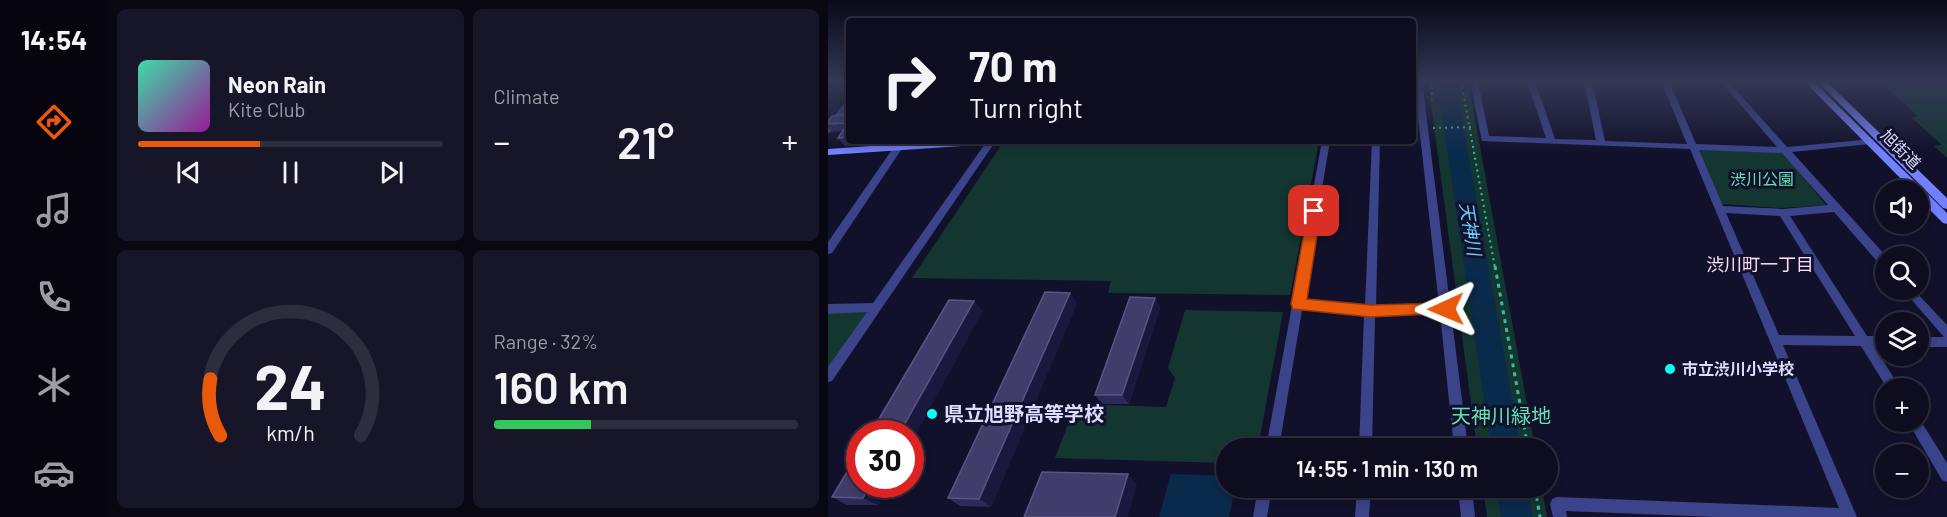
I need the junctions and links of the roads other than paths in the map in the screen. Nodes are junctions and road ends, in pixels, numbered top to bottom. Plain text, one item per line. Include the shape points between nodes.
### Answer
1 (1418, 105) edge
2 (1479, 105) edge
3 (1539, 105) edge
4 (1593, 105) edge
5 (1675, 105) edge
6 (1746, 105) edge
7 (1833, 105) edge
8 (1846, 105) edge
9 (846, 107) edge
10 (1418, 122) edge
11 (828, 130) edge
12 (1551, 141) junction
13 (1870, 141) junction
14 (1601, 142) junction
15 (924, 144) edge
16 (989, 144) edge
17 (1326, 144) edge
18 (1376, 144) edge
19 (901, 145) edge
20 (1691, 145) junction
21 (1786, 150) junction
22 (828, 153) edge
23 (1907, 180) edge
24 (1929, 202) edge
25 (1947, 205) edge
26 (1836, 208) junction
27 (1718, 209) junction
28 (1783, 213) junction
29 (1947, 220) edge
30 (828, 250) edge
31 (1875, 252) edge
32 (1917, 300) edge
33 (1299, 304) junction
34 (877, 307) junction
35 (828, 309) edge
36 (1446, 309) junction
37 (1371, 311) junction
38 (1947, 333) edge
39 (1776, 340) junction
40 (1865, 341) junction
41 (1875, 341) edge
42 (1929, 342) edge
43 (1947, 342) edge
44 (828, 377) edge
45 (1888, 378) edge
46 (1920, 432) edge
47 (1274, 438) edge
48 (1365, 438) edge
49 (1460, 438) edge
50 (1947, 475) edge
51 (1263, 498) edge
52 (1363, 498) edge
53 (1466, 498) edge
54 (1850, 516) edge
55 (1260, 517) edge
56 (1362, 517) edge
57 (1468, 517) edge
58 (1560, 517) edge

1 - 10 street
2 - 12 street via 1485,139
3 - 12 street
4 - 14 street
5 - 20 street
6 - 21 street
7 - 13 street, 旭街道
8 - 25 street, 旭街道
9 - 11 street
10 - 36 street
12 - 14 street
13 - 21 street
13 - 23 street, 旭街道
14 - 20 street
15 - 19 street
16 - 34 street
17 - 33 street
18 - 37 street
19 - 22 street
19 - 30 street
20 - 21 street
20 - 27 street
21 - 26 street
24 - 29 street, 旭街道
26 - 28 street
26 - 31 street
27 - 28 street
27 - 39 street
28 - 40 street
32 - 38 street
33 - 37 street
33 - 47 street
34 - 35 street
34 - 44 street
36 - 37 street
36 - 49 street
37 - 48 street
39 - 40 street
39 - 54 street
40 - 41 street
40 - 45 street
42 - 43 street
46 - 50 street
51 - 55 street
52 - 56 street
53 - 57 street
54 - 58 street via 1557,504

